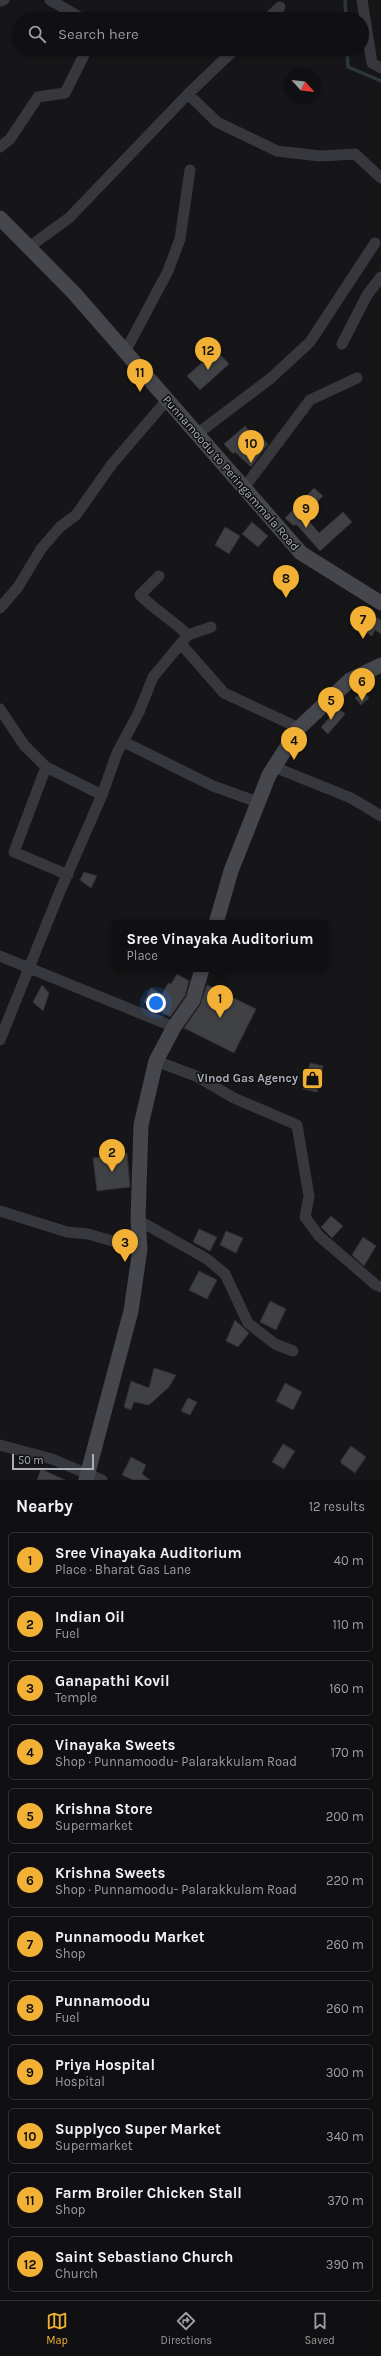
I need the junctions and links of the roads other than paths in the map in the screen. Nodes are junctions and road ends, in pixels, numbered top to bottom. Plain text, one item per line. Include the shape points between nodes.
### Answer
1 (4, 0) edge
2 (50, 0) edge
3 (362, 0) edge
4 (0, 1) edge
5 (280, 7) dead end
6 (71, 12) edge
7 (275, 12) edge
8 (364, 12) edge
9 (369, 44) edge
10 (84, 56) edge
11 (228, 56) edge
12 (381, 68) edge
13 (188, 94) junction
14 (0, 147) edge
15 (190, 170) dead end
16 (381, 178) edge
17 (0, 218) edge
18 (375, 243) dead end
19 (29, 247) junction
20 (381, 277) edge
21 (342, 344) dead end
22 (125, 352) junction
23 (357, 378) dead end
24 (167, 400) junction
25 (197, 434) junction
26 (244, 488) junction
27 (159, 576) dead end
28 (381, 603) edge
29 (0, 607) edge
30 (211, 627) dead end
31 (188, 635) junction
32 (181, 644) junction
33 (381, 665) edge
34 (0, 708) edge
35 (299, 728) junction
36 (124, 742) junction
37 (46, 767) junction
38 (274, 767) junction
39 (102, 795) junction
40 (258, 802) junction
41 (381, 816) edge
42 (68, 875) junction
43 (217, 920) edge
44 (0, 956) edge
45 (29, 968) junction
46 (201, 972) edge
47 (174, 1027) junction
48 (0, 1040) edge
49 (156, 1061) junction
50 (0, 1211) edge
51 (138, 1220) junction
52 (140, 1249) junction
53 (381, 1287) edge
54 (293, 1351) dead end
55 (0, 1445) edge
56 (87, 1477) edge
57 (102, 1480) edge

1 - 4 street
2 - 6 street
3 - 8 street
5 - 7 street
9 - 12 street via 372,63
10 - 14 street via 65,94 38,97 10,139
11 - 13 street
13 - 16 street via 217,122 277,151 320,156 354,154
13 - 19 street via 69,218
15 - 22 street via 180,239 168,271
17 - 19 main road, Punnamoodu to Peringammala Road
18 - 25 street via 310,342 271,378
19 - 22 main road, Punnamoodu to Peringammala Road via 74,293
20 - 21 street via 367,295
22 - 24 main road, Punnamoodu to Peringammala Road
23 - 26 street via 310,400
24 - 25 main road, Punnamoodu to Peringammala Road
24 - 29 street via 112,464 76,515 60,527 42,549 18,587
25 - 26 main road, Punnamoodu to Peringammala Road
26 - 28 main road, Punnamoodu to Peringammala Road via 301,553
27 - 31 street via 140,595 156,611 170,618
30 - 31 street
31 - 32 street
32 - 35 street via 224,693
32 - 36 street via 153,677
33 - 35 main road via 350,680
34 - 37 street via 24,745
35 - 38 main road
36 - 39 street
36 - 40 street via 213,786
37 - 39 street
37 - 42 street via 14,852
38 - 40 main road
38 - 41 street via 351,798
39 - 42 street
40 - 43 main road via 231,871
42 - 45 street
44 - 45 street
45 - 47 street
45 - 48 street
46 - 47 main road via 193,1000
47 - 49 main road
49 - 51 main road via 141,1125
49 - 53 street via 196,1076 234,1098 297,1126 309,1196 305,1217 319,1236
50 - 52 street via 67,1232 88,1234
51 - 52 main road
51 - 54 street via 207,1259 225,1274 248,1323 275,1344
52 - 56 main road via 131,1311
55 - 56 street via 52,1459
56 - 57 street

